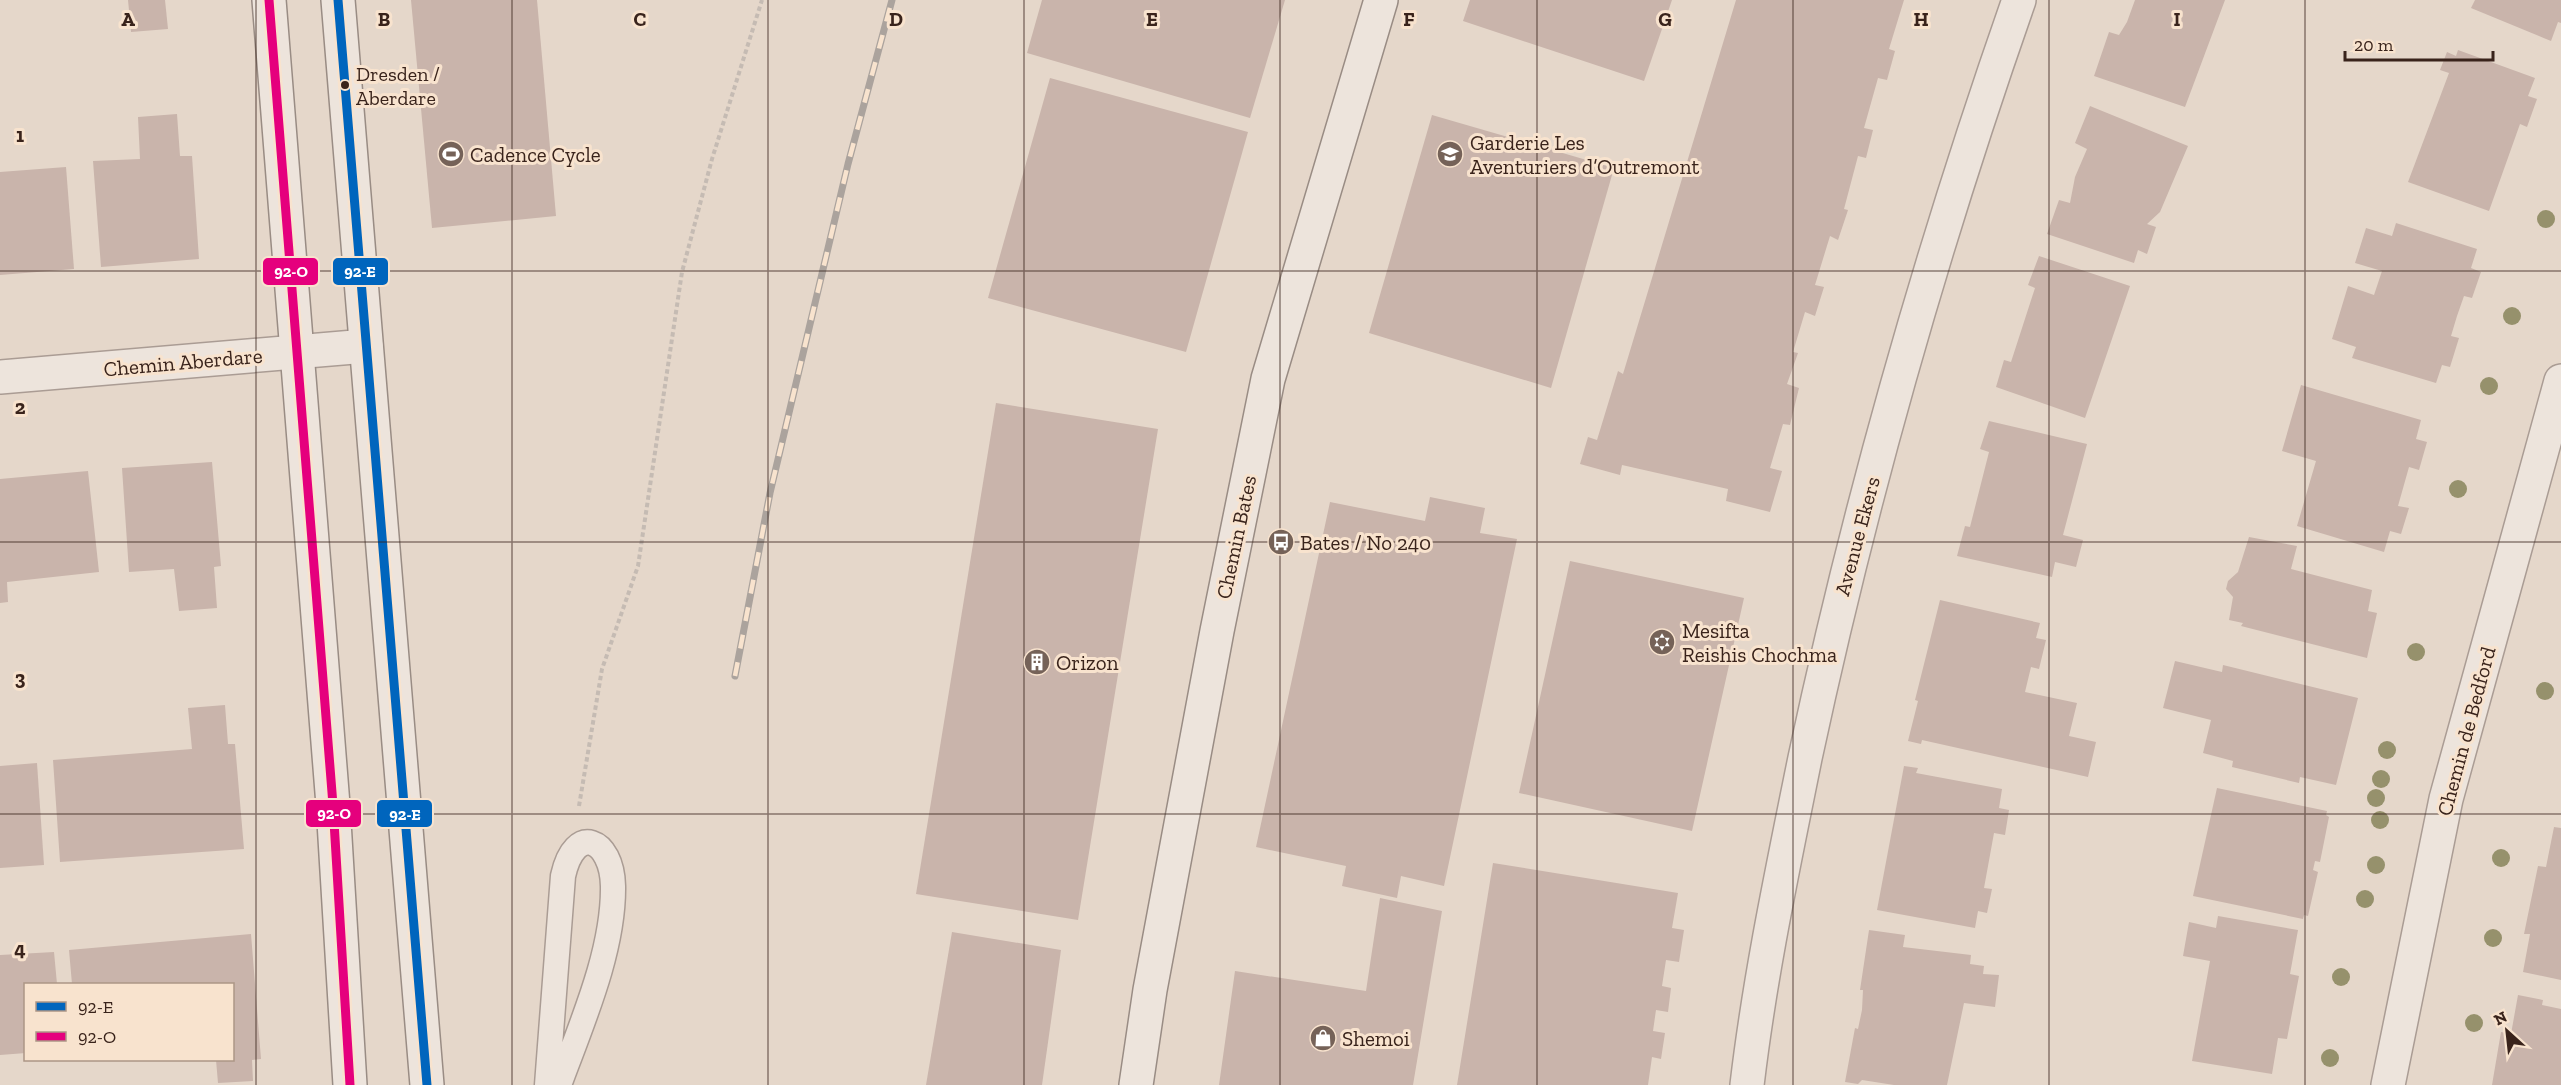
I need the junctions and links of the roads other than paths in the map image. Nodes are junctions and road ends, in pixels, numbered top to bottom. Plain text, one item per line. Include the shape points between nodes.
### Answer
1 (269, 0) edge
2 (338, 0) edge
3 (1381, 0) edge
4 (2019, 0) edge
5 (366, 346) junction
6 (296, 352) junction
7 (0, 377) edge
8 (2561, 381) edge
9 (350, 1085) edge
10 (427, 1085) edge
11 (547, 1085) edge
12 (559, 1085) edge
13 (1136, 1085) edge
14 (1747, 1085) edge
15 (2388, 1085) edge

1 - 6 street
2 - 5 street
3 - 13 street, Chemin Bates via 1268,379 1210,665
4 - 14 street, Avenue Ekers via 1977,119 1926,285 1837,614 1775,900
5 - 6 street, Chemin Aberdare
5 - 10 street
6 - 7 street, Chemin Aberdare
6 - 9 street via 333,805
8 - 15 street, Chemin de Bedford via 2446,799
11 - 12 lane via 563,876 573,849 592,843 603,850 611,864 613,900 597,975

